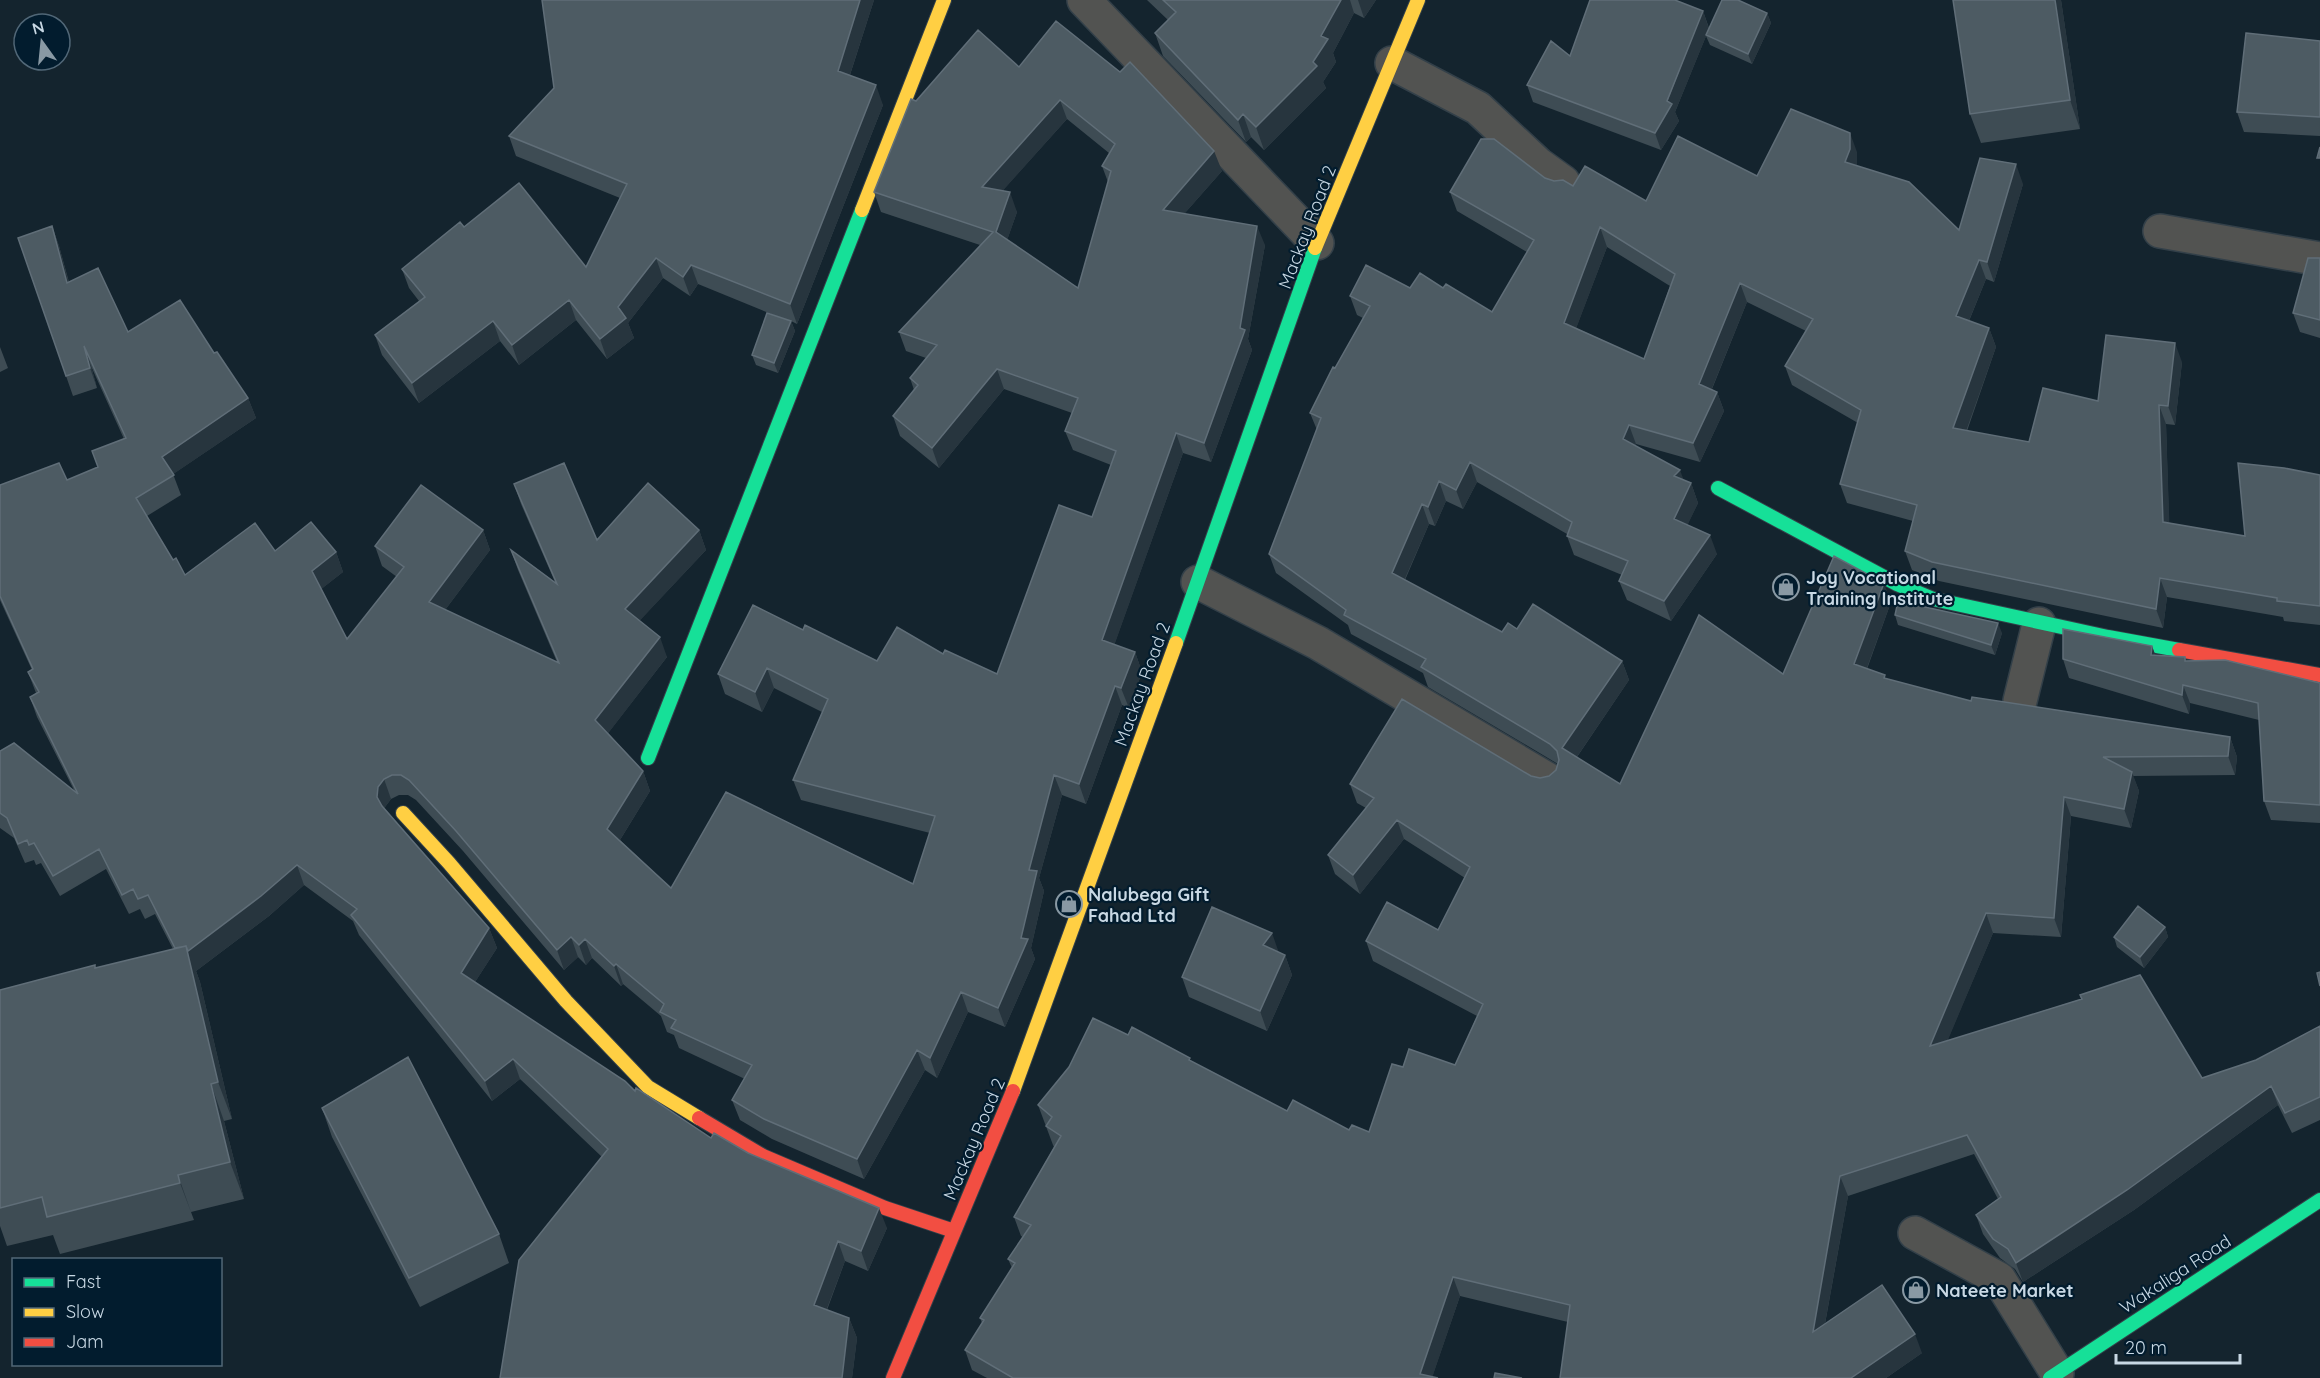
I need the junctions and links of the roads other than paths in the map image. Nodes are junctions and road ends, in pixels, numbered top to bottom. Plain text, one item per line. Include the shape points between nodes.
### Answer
1 (945, 0) edge
2 (1084, 0) edge
3 (1418, 0) edge
4 (1392, 63) junction
5 (1563, 182) edge
6 (2160, 231) dead end
7 (1317, 243) junction
8 (2320, 259) edge
9 (1718, 488) dead end
10 (1198, 582) junction
11 (2039, 624) junction
12 (2320, 675) edge
13 (2020, 701) dead end
14 (648, 758) dead end
15 (1547, 779) edge
16 (403, 813) dead end
17 (2320, 1200) edge
18 (954, 1231) junction
19 (1915, 1233) dead end
20 (2054, 1376) edge
21 (893, 1378) edge

1 - 14 street
2 - 7 street
3 - 4 street, Mackay Road 2
4 - 5 street via 1478,108
4 - 7 street, Mackay Road 2
6 - 8 street
7 - 10 street, Mackay Road 2
9 - 11 street via 1896,585 1933,599
10 - 15 street via 1318,643
10 - 18 street, Mackay Road 2 via 1018,1080
11 - 12 street
11 - 13 street
16 - 18 street via 566,1001 648,1087 763,1156 885,1208
17 - 20 street, Wakaliga Road
18 - 21 street, Mackay Road 2
19 - 20 street via 2000,1279

